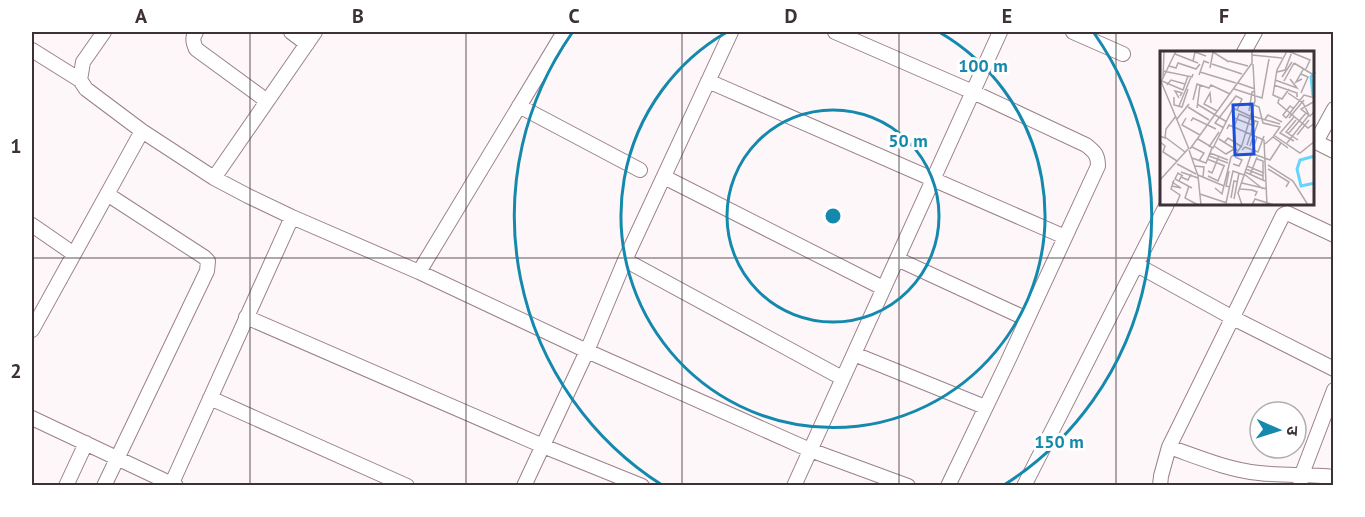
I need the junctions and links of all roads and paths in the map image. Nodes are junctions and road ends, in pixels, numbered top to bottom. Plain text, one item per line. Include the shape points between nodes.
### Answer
1 (104, 32) edge
2 (196, 32) edge
3 (291, 32) edge
4 (315, 32) edge
5 (564, 32) edge
6 (731, 32) edge
7 (835, 32) edge
8 (1000, 32) edge
9 (1073, 32) edge
10 (1255, 32) edge
11 (307, 44) junction
12 (32, 50) edge
13 (1245, 51) edge
14 (1123, 54) dead end
15 (80, 80) junction
16 (708, 81) junction
17 (973, 92) junction
18 (267, 101) junction
19 (519, 106) junction
20 (1334, 109) edge
21 (142, 131) junction
22 (1314, 141) edge
23 (1334, 151) edge
24 (640, 170) dead end
25 (214, 177) junction
26 (664, 177) junction
27 (933, 179) junction
28 (107, 194) junction
29 (1166, 206) edge
30 (292, 217) junction
31 (32, 225) edge
32 (1334, 235) edge
33 (1065, 237) junction
34 (74, 254) junction
35 (897, 259) junction
36 (625, 260) junction
37 (1137, 265) junction
38 (419, 272) junction
39 (883, 288) junction
40 (246, 317) junction
41 (1233, 318) junction
42 (1027, 319) junction
43 (32, 330) edge
44 (587, 351) junction
45 (854, 354) junction
46 (1334, 369) edge
47 (842, 378) junction
48 (1334, 390) edge
49 (210, 398) junction
50 (985, 407) junction
51 (33, 424) edge
52 (86, 443) junction
53 (543, 446) junction
54 (1169, 447) junction
55 (810, 450) junction
56 (117, 458) junction
57 (1334, 477) edge
58 (1301, 480) edge
59 (174, 484) edge
60 (66, 486) edge
61 (104, 486) edge
62 (407, 486) edge
63 (524, 486) edge
64 (642, 486) edge
65 (794, 486) edge
66 (908, 486) edge
67 (948, 486) edge
68 (1024, 486) edge
69 (1160, 486) edge

1 - 15 street via 83,62
2 - 18 street via 196,49
3 - 11 street
4 - 11 street
5 - 19 street
6 - 16 street
7 - 17 street
8 - 17 street
9 - 14 street
10 - 13 street
11 - 18 street
12 - 15 street
15 - 21 street via 86,89
16 - 26 street
16 - 27 street
17 - 27 street
17 - 33 street via 1095,152 1098,166
18 - 25 street
19 - 24 street
19 - 38 street
20 - 22 street
21 - 25 street
21 - 28 street
22 - 23 street
25 - 30 street
26 - 36 street
26 - 39 street
27 - 33 street
27 - 35 street
28 - 34 street
28 - 56 street via 208,261 207,271
29 - 37 street
30 - 38 street
30 - 40 street
31 - 34 street
32 - 41 street via 1287,213 1283,215
33 - 42 street
34 - 43 street
35 - 39 street
35 - 42 street
36 - 44 street
36 - 47 street
37 - 41 street
37 - 68 street
38 - 44 street
39 - 45 street
40 - 49 street
40 - 53 street
41 - 46 street
41 - 54 street
42 - 50 street
44 - 53 street
44 - 55 street
45 - 47 street
45 - 50 street
47 - 55 street
48 - 58 street
49 - 59 street
49 - 62 street
50 - 67 street
51 - 52 street
52 - 56 street
52 - 60 street
53 - 63 street
53 - 64 street
54 - 58 street via 1236,469
54 - 69 street
55 - 65 street
55 - 66 street
56 - 59 street
56 - 61 street
57 - 58 street

